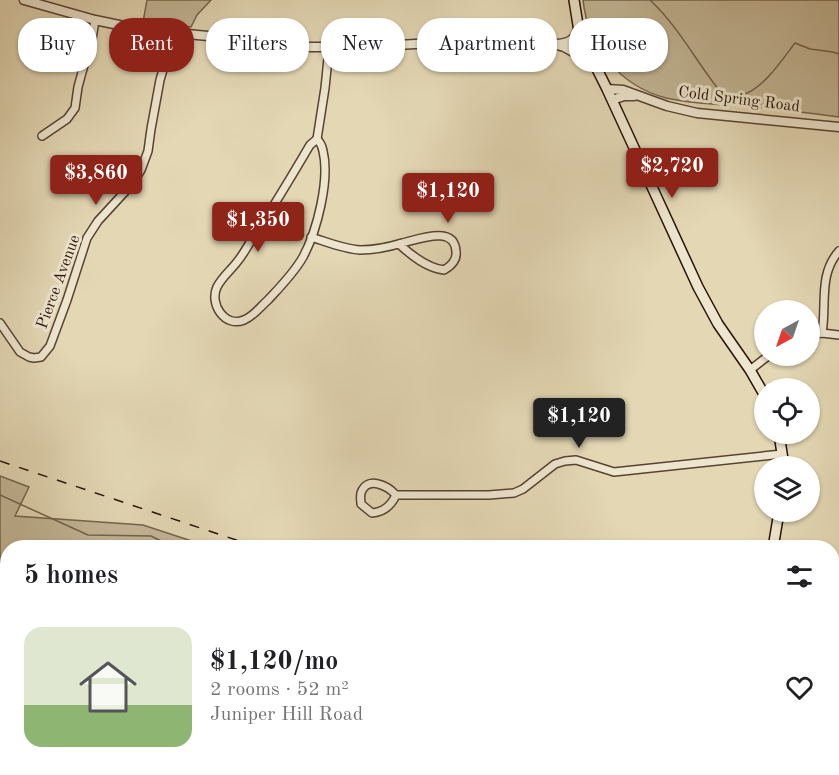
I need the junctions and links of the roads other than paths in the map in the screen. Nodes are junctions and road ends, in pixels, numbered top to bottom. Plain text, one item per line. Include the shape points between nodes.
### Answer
1 (24, 0) edge
2 (574, 0) edge
3 (88, 18) edge
4 (577, 18) edge
5 (194, 35) edge
6 (321, 48) edge
7 (82, 72) edge
8 (162, 72) edge
9 (326, 72) edge
10 (598, 72) edge
11 (607, 89) junction
12 (637, 96) junction
13 (612, 100) junction
14 (839, 127) edge
15 (42, 136) dead end
16 (317, 139) junction
17 (311, 237) junction
18 (399, 244) junction
19 (839, 251) edge
20 (0, 323) edge
21 (822, 333) joint
22 (839, 334) edge
23 (755, 366) edge
24 (750, 370) junction
25 (755, 378) edge
26 (780, 444) edge
27 (782, 454) joint
28 (396, 495) junction
29 (777, 522) edge
30 (774, 540) edge

1 - 3 street
2 - 4 main road
5 - 6 street
7 - 15 street via 75,108 67,119
8 - 20 street, Pierce Avenue via 141,170 87,238 50,346 41,357 29,357 20,352
9 - 16 street
10 - 11 main road
11 - 12 street, Cold Spring Road
11 - 13 main road
12 - 13 street, Cold Spring Road
12 - 14 street, Cold Spring Road via 697,113
13 - 24 main road via 709,308
16 - 17 street via 323,149 325,181
16 - 17 street via 217,287 216,308 223,316 241,322 252,315 293,272
17 - 18 street via 361,250
18 - 18 street via 437,269 444,270 455,260 453,242 444,236
19 - 21 street via 826,275
21 - 22 street
23 - 24 street
24 - 25 main road
26 - 27 main road
27 - 28 street via 614,472 565,460 514,492
28 - 28 street via 378,513 361,504 361,493 368,485 383,485
29 - 30 main road

